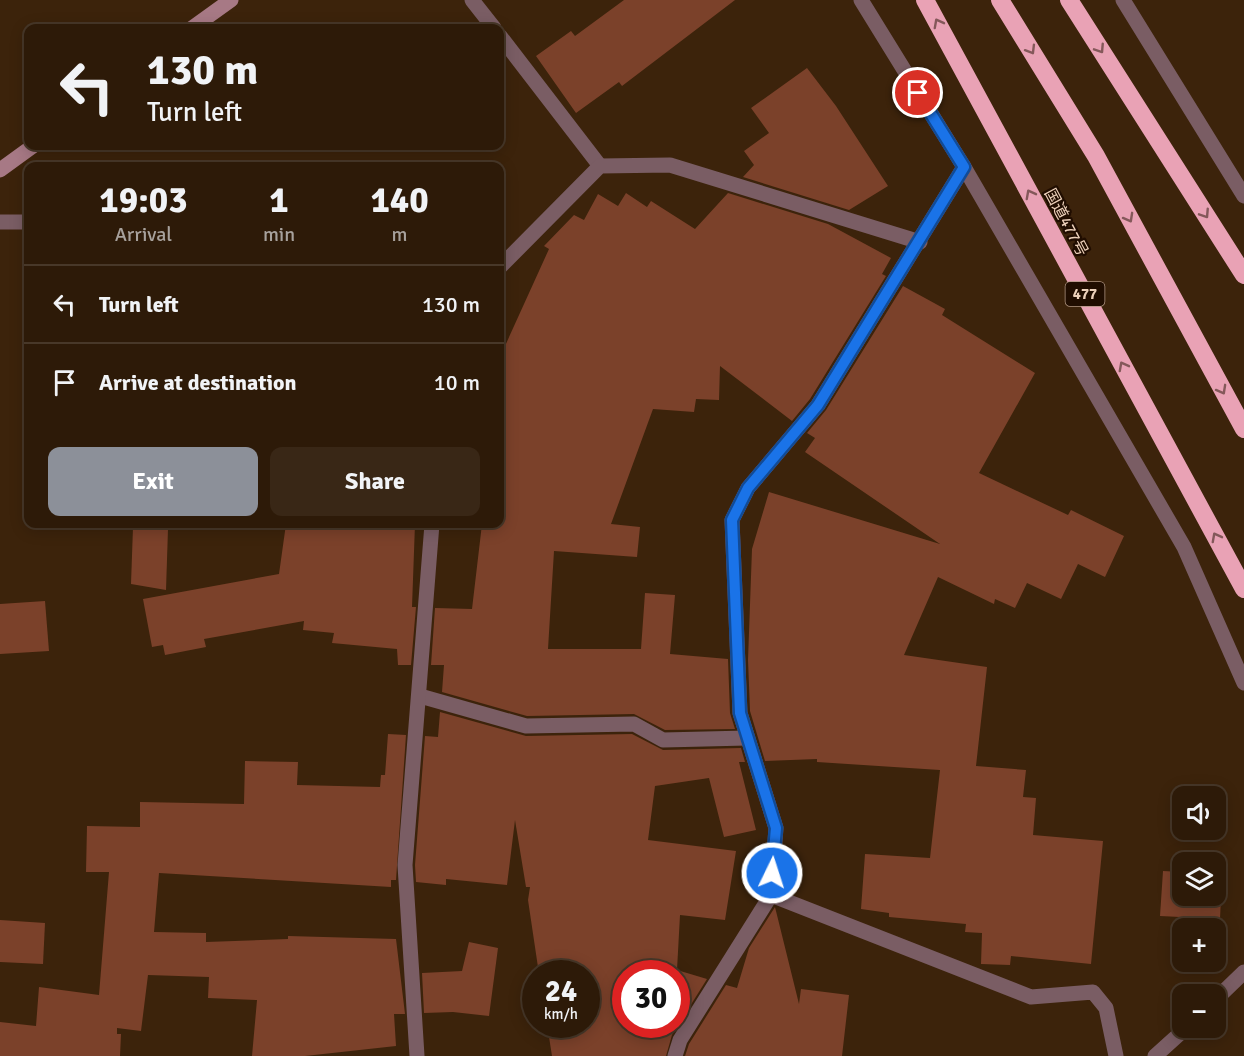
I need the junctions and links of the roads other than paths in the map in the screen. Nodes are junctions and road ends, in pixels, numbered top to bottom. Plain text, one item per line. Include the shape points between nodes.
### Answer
1 (231, 0) edge
2 (472, 0) edge
3 (861, 0) edge
4 (925, 0) edge
5 (1000, 0) edge
6 (1069, 0) edge
7 (1123, 0) edge
8 (198, 24) edge
9 (491, 24) edge
10 (504, 41) edge
11 (28, 150) edge
12 (600, 166) junction
13 (964, 167) junction
14 (0, 170) edge
15 (1244, 196) edge
16 (0, 222) edge
17 (24, 222) edge
18 (920, 242) junction
19 (504, 263) edge
20 (1244, 275) edge
21 (1244, 429) edge
22 (432, 528) edge
23 (1244, 589) edge
24 (1244, 683) edge
25 (420, 696) junction
26 (747, 738) junction
27 (771, 895) junction
28 (1244, 972) edge
29 (1226, 989) edge
30 (1175, 1038) edge
31 (417, 1056) edge
32 (675, 1056) edge
33 (1116, 1056) edge
34 (1155, 1056) edge

1 - 8 street
2 - 9 street
3 - 13 street
23 -> 4 highway, 国道477号 / 477
5 -> 21 highway via 1096,156
6 -> 20 highway
7 - 15 street
10 - 12 street
11 - 14 street
12 - 18 street via 670,165
12 - 19 street
13 - 18 street
13 - 24 street via 1184,547
16 - 17 street
18 - 26 street via 818,405 748,488 732,520 740,713
22 - 25 street
25 - 26 street via 526,726 634,724 663,740
25 - 31 street via 405,865
26 - 27 street via 776,828
27 - 32 street via 680,1040
27 - 33 street via 1031,997 1093,992 1106,1008
28 - 29 street
30 - 34 street

